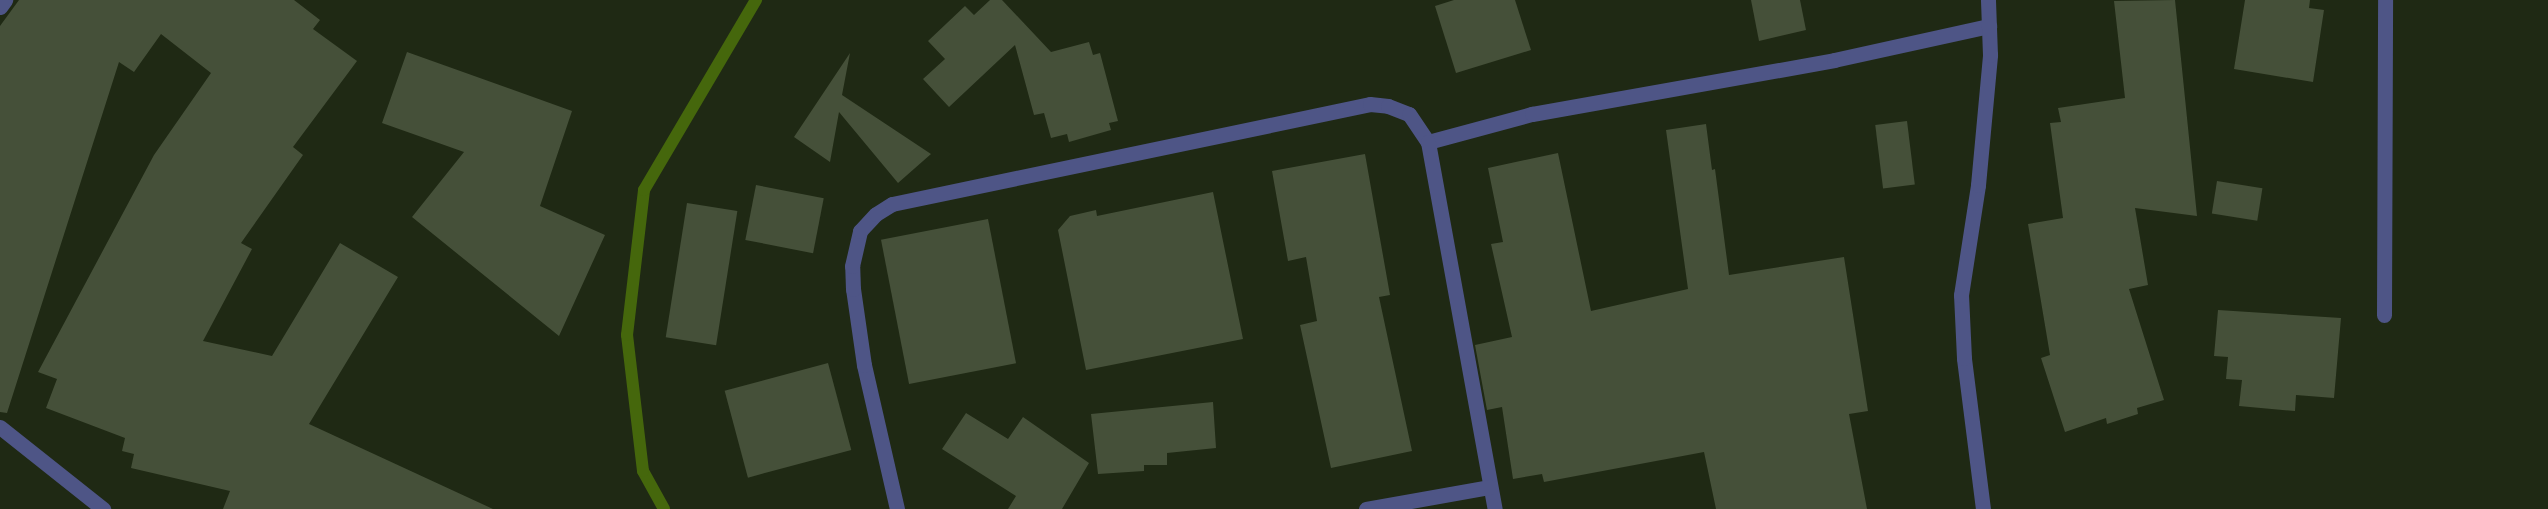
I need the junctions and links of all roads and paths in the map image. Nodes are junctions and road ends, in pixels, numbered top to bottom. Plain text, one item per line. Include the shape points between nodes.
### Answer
1 (5, 0) edge
2 (1988, 0) edge
3 (2385, 0) edge
4 (0, 7) edge
5 (1989, 26) junction
6 (1428, 142) junction
7 (2384, 315) dead end
8 (0, 427) edge
9 (1490, 487) junction
10 (103, 509) edge
11 (897, 509) edge
12 (1366, 509) edge
13 (1495, 509) edge
14 (1983, 509) edge

1 - 4 street
2 - 5 street
3 - 7 street
5 - 6 street via 1834,60 1532,114
5 - 14 street via 1978,185 1960,296
6 - 9 street
6 - 11 street via 1409,114 1370,104 892,204 876,214 860,231 852,266 853,289 864,365
8 - 10 street
9 - 12 street
9 - 13 street

